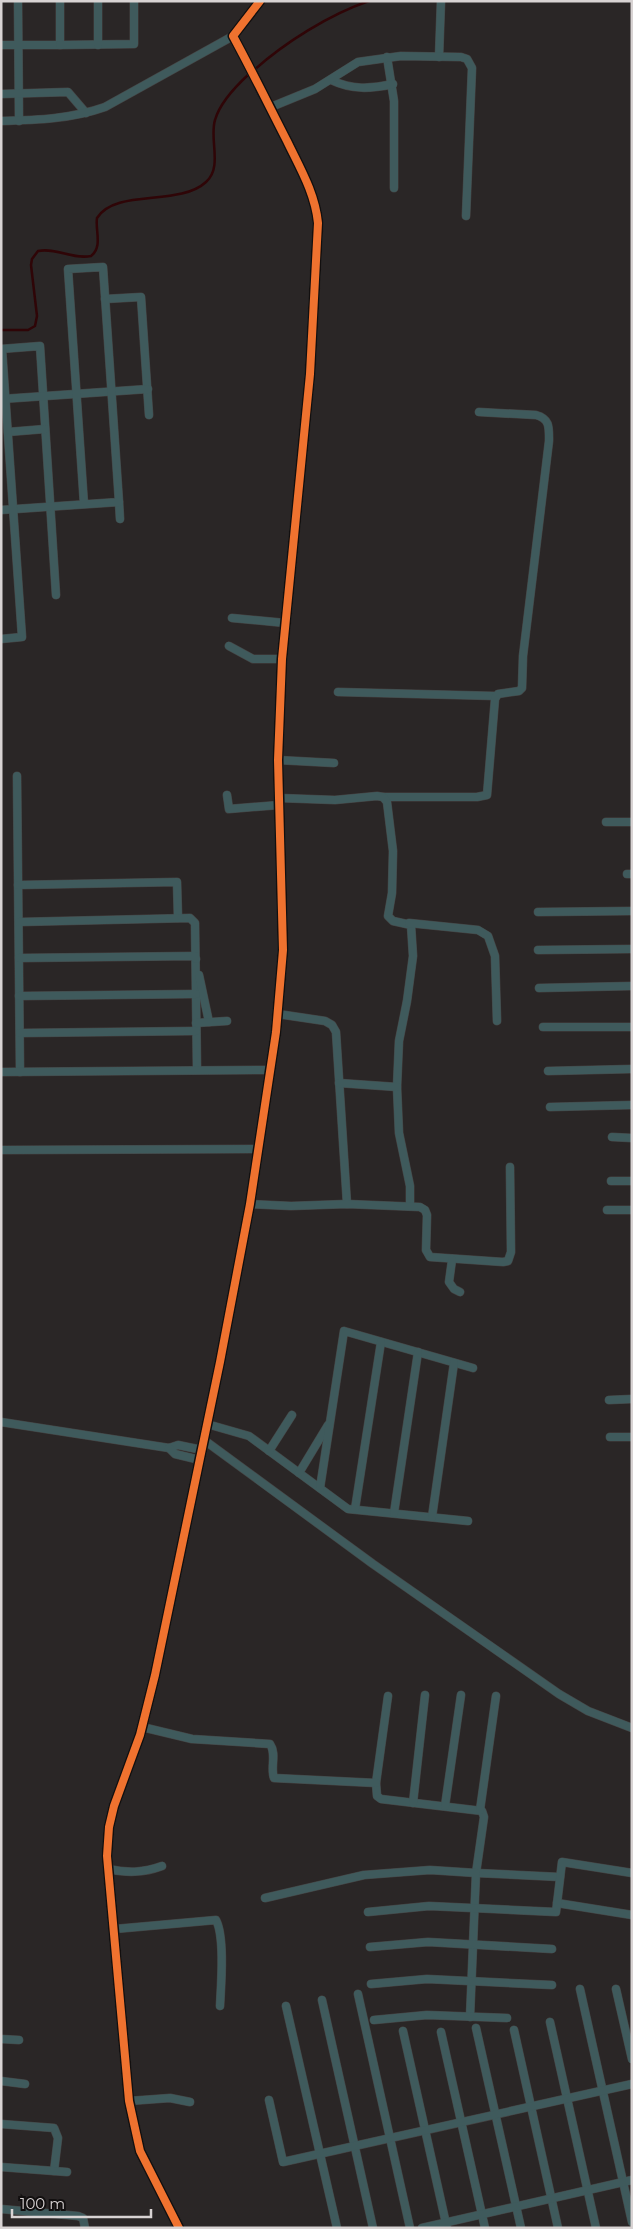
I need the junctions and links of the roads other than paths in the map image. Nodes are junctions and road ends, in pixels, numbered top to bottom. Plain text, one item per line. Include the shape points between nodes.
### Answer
1 (18, 1) edge
2 (60, 1) edge
3 (98, 1) edge
4 (134, 1) edge
5 (260, 1) edge
6 (441, 1) edge
7 (233, 36) junction
8 (1, 45) edge
9 (17, 45) junction
10 (60, 45) junction
11 (98, 45) junction
12 (439, 56) junction
13 (387, 57) junction
14 (331, 80) junction
15 (393, 84) junction
16 (1, 94) edge
17 (18, 94) junction
18 (271, 107) junction
19 (86, 113) junction
20 (1, 121) edge
21 (19, 121) junction
22 (394, 188) dead end
23 (466, 216) dead end
24 (105, 299) junction
25 (2, 349) edge
26 (148, 389) junction
27 (112, 392) junction
28 (76, 394) junction
29 (43, 396) junction
30 (4, 399) edge
31 (479, 412) dead end
32 (149, 415) dead end
33 (45, 429) junction
34 (8, 432) junction
35 (119, 502) junction
36 (84, 504) junction
37 (50, 506) junction
38 (13, 509) junction
39 (1, 510) edge
40 (120, 520) dead end
41 (56, 595) dead end
42 (232, 618) dead end
43 (284, 624) junction
44 (1, 638) edge
45 (229, 646) dead end
46 (282, 659) junction
47 (338, 692) dead end
48 (496, 696) junction
49 (278, 760) junction
50 (334, 763) dead end
51 (17, 776) dead end
52 (227, 795) dead end
53 (383, 797) junction
54 (279, 802) junction
55 (606, 822) dead end
56 (632, 822) edge
57 (18, 885) junction
58 (632, 911) edge
59 (538, 912) dead end
60 (178, 918) junction
61 (19, 922) junction
62 (409, 923) junction
63 (632, 948) edge
64 (538, 950) dead end
65 (195, 956) junction
66 (19, 958) junction
67 (632, 986) edge
68 (539, 988) dead end
69 (196, 994) junction
70 (20, 996) junction
71 (278, 1014) junction
72 (227, 1021) dead end
73 (497, 1021) dead end
74 (209, 1022) junction
75 (196, 1027) junction
76 (543, 1027) dead end
77 (632, 1027) edge
78 (20, 1033) junction
79 (632, 1069) edge
80 (197, 1070) junction
81 (270, 1070) junction
82 (548, 1071) dead end
83 (1, 1072) edge
84 (20, 1072) junction
85 (339, 1083) junction
86 (396, 1087) junction
87 (632, 1105) edge
88 (550, 1107) dead end
89 (612, 1137) dead end
90 (632, 1138) edge
91 (257, 1149) junction
92 (1, 1150) edge
93 (510, 1167) dead end
94 (611, 1181) dead end
95 (632, 1181) edge
96 (250, 1204) junction
97 (347, 1204) junction
98 (410, 1205) junction
99 (607, 1210) dead end
100 (632, 1210) edge
101 (452, 1260) junction
102 (460, 1292) dead end
103 (381, 1342) junction
104 (418, 1352) junction
105 (454, 1363) junction
106 (473, 1368) dead end
107 (632, 1399) edge
108 (609, 1400) dead end
109 (292, 1415) dead end
110 (1, 1422) edge
111 (330, 1423) junction
112 (207, 1424) junction
113 (610, 1437) dead end
114 (632, 1437) edge
115 (202, 1450) junction
116 (269, 1450) junction
117 (299, 1473) junction
118 (320, 1488) junction
119 (355, 1509) junction
120 (394, 1513) junction
121 (432, 1517) junction
122 (468, 1521) dead end
123 (425, 1695) dead end
124 (461, 1695) dead end
125 (388, 1696) dead end
126 (496, 1696) dead end
127 (142, 1727) junction
128 (632, 1728) edge
129 (376, 1783) junction
130 (413, 1803) junction
131 (446, 1806) junction
132 (480, 1810) junction
133 (162, 1866) dead end
134 (108, 1869) junction
135 (632, 1872) edge
136 (476, 1873) junction
137 (560, 1877) junction
138 (265, 1898) dead end
139 (557, 1904) junction
140 (474, 1909) junction
141 (368, 1912) dead end
142 (632, 1914) edge
143 (115, 1929) junction
144 (472, 1945) junction
145 (370, 1947) dead end
146 (552, 1949) dead end
147 (470, 1981) junction
148 (371, 1984) dead end
149 (552, 1984) dead end
150 (580, 1989) dead end
151 (616, 1989) dead end
152 (358, 1994) dead end
153 (322, 2000) dead end
154 (220, 2006) dead end
155 (286, 2006) dead end
156 (470, 2017) junction
157 (507, 2018) dead end
158 (374, 2020) dead end
159 (550, 2022) dead end
160 (476, 2028) dead end
161 (514, 2030) dead end
162 (403, 2031) dead end
163 (441, 2032) dead end
164 (1, 2039) edge
165 (19, 2040) dead end
166 (632, 2059) edge
167 (1, 2081) edge
168 (25, 2084) dead end
169 (632, 2084) edge
170 (602, 2090) junction
171 (567, 2098) junction
172 (269, 2100) dead end
173 (129, 2101) junction
174 (190, 2102) dead end
175 (531, 2106) junction
176 (496, 2114) junction
177 (461, 2122) junction
178 (1, 2124) edge
179 (425, 2130) junction
180 (390, 2138) junction
181 (355, 2146) junction
182 (319, 2154) junction
183 (1, 2167) edge
184 (54, 2171) junction
185 (67, 2172) dead end
186 (632, 2180) edge
187 (623, 2182) junction
188 (587, 2190) junction
189 (552, 2198) junction
190 (516, 2206) junction
191 (1, 2209) edge
192 (482, 2214) junction
193 (632, 2222) edge
194 (447, 2225) edge
195 (85, 2228) edge
196 (179, 2228) edge
197 (336, 2228) edge
198 (373, 2228) edge
199 (410, 2228) edge
200 (422, 2228) edge
201 (485, 2228) edge
202 (521, 2228) edge
203 (558, 2228) edge
204 (596, 2228) edge

1 - 9 street
2 - 10 street
3 - 11 street
4 - 11 street via 134,44
5 - 7 street
6 - 12 street
7 - 18 street
7 - 19 street via 105,107
8 - 9 street
9 - 10 street
9 - 17 street
10 - 11 street
12 - 13 street
12 - 23 street via 461,57 470,62 472,68
13 - 14 street via 351,64
13 - 15 street
14 - 15 street via 369,89
14 - 18 street
15 - 22 street
16 - 17 street
17 - 19 street via 68,92
17 - 21 street
18 - 43 street via 314,200 318,223 310,374
19 - 21 street
20 - 21 street
24 - 26 street via 141,297
24 - 27 street
24 - 28 street via 103,267 68,269
25 - 29 street via 40,346
25 - 30 street
26 - 27 street
26 - 32 street
27 - 28 street
27 - 35 street
28 - 29 street
28 - 36 street
29 - 30 street
29 - 33 street
30 - 34 street
31 - 48 street via 536,415 545,418 549,427 522,688
33 - 34 street
33 - 37 street
34 - 38 street
35 - 36 street
35 - 40 street
36 - 37 street
37 - 38 street
37 - 41 street
38 - 39 street
38 - 44 street via 22,637
42 - 43 street
43 - 46 street
45 - 46 street via 253,659
46 - 49 street
47 - 48 street
48 - 53 street via 486,795
49 - 50 street
49 - 54 street
51 - 57 street
52 - 54 street via 229,809
53 - 54 street
53 - 62 street via 387,802 392,836 393,874 388,916 393,921
54 - 71 street via 283,950
55 - 56 street
57 - 60 street via 177,882
57 - 61 street
58 - 59 street
60 - 61 street
60 - 65 street via 190,918 195,923
61 - 66 street
62 - 73 street via 478,930 488,936 495,956
62 - 86 street via 413,931 413,956 399,1041
63 - 64 street
65 - 66 street
65 - 69 street
65 - 74 street
66 - 70 street
67 - 68 street
69 - 70 street
69 - 75 street
70 - 78 street
71 - 81 street
71 - 85 street via 332,1024 337,1039
72 - 74 street
74 - 75 street
75 - 78 street
75 - 80 street
76 - 77 street
78 - 84 street
79 - 82 street
80 - 81 street
80 - 84 street
81 - 91 street
83 - 84 street
85 - 86 street
85 - 97 street
86 - 98 street
87 - 88 street
89 - 90 street
91 - 92 street
91 - 96 street
93 - 101 street via 508,1261
94 - 95 street
96 - 97 street
96 - 112 street
97 - 98 street
98 - 101 street via 426,1212 428,1256
99 - 100 street
101 - 102 street via 449,1282
103 - 104 street
103 - 111 street via 344,1331
103 - 119 street
104 - 105 street
104 - 120 street
105 - 106 street
105 - 121 street
107 - 108 street
109 - 116 street
110 - 115 street via 169,1448 178,1446
111 - 117 street
111 - 118 street
112 - 115 street
112 - 116 street via 249,1436
113 - 114 street
115 - 127 street
115 - 128 street via 559,1694 588,1711
116 - 117 street
117 - 118 street
118 - 119 street via 348,1509
119 - 120 street
120 - 121 street
121 - 122 street
123 - 130 street
124 - 131 street
125 - 129 street
126 - 132 street
127 - 129 street via 192,1739 270,1744 274,1778
127 - 134 street via 111,1818
129 - 130 street via 377,1796 381,1799
130 - 131 street
131 - 132 street
132 - 136 street via 484,1817
133 - 134 street via 135,1872
134 - 143 street
135 - 137 street via 562,1862
136 - 137 street
136 - 138 street via 430,1870 364,1875
136 - 140 street
137 - 139 street
139 - 140 street via 556,1912
139 - 142 street
140 - 141 street via 429,1906
140 - 144 street
143 - 154 street via 216,1920 221,1952
143 - 173 street
144 - 145 street via 428,1942
144 - 146 street
144 - 147 street
147 - 148 street via 427,1979
147 - 149 street
147 - 156 street
150 - 170 street
151 - 166 street
152 - 180 street
153 - 181 street
155 - 182 street
156 - 157 street
156 - 158 street via 427,2015
159 - 171 street
160 - 176 street
161 - 175 street
162 - 179 street
163 - 177 street
164 - 165 street
167 - 168 street
169 - 170 street
170 - 171 street
170 - 187 street
171 - 175 street
171 - 188 street
172 - 182 street via 283,2162
173 - 174 street via 162,2098
173 - 196 street via 140,2151
175 - 176 street
175 - 189 street
176 - 177 street
176 - 190 street
177 - 179 street
177 - 192 street
178 - 184 street via 54,2128 58,2138
179 - 180 street
179 - 194 street
180 - 181 street
180 - 199 street
181 - 182 street
181 - 198 street
182 - 197 street
183 - 184 street
184 - 185 street
186 - 187 street
187 - 188 street
187 - 193 street
188 - 189 street
188 - 204 street
189 - 190 street
189 - 203 street
190 - 192 street
190 - 202 street
191 - 195 street via 78,2216 83,2218
192 - 194 street
192 - 201 street
194 - 200 street

